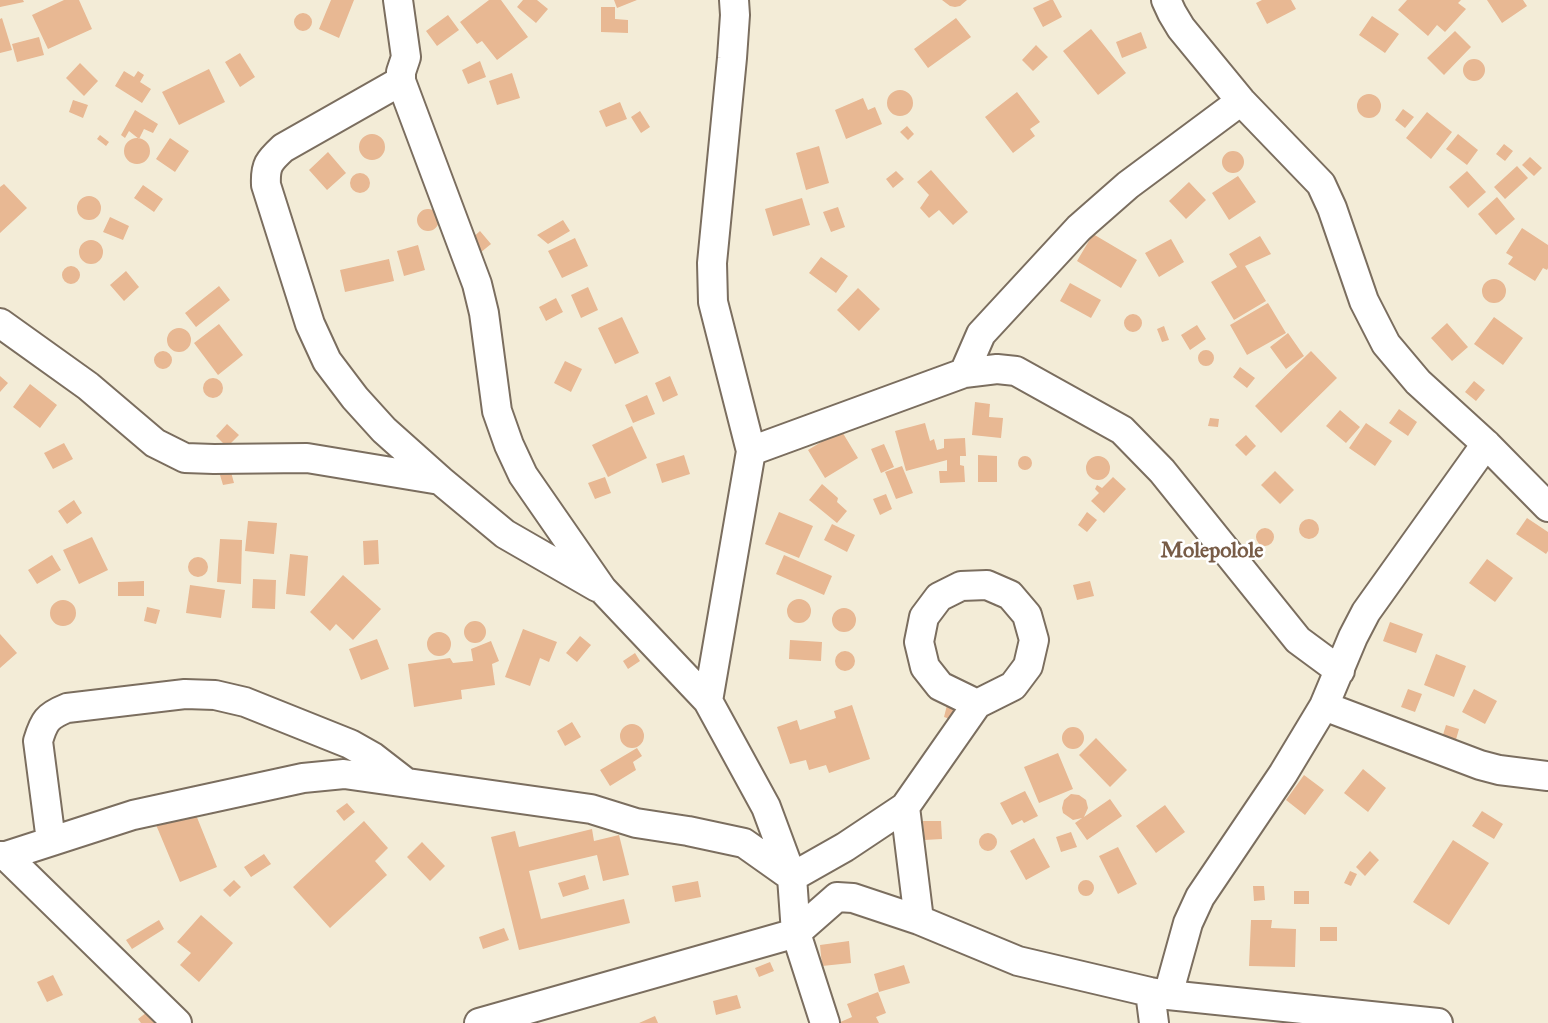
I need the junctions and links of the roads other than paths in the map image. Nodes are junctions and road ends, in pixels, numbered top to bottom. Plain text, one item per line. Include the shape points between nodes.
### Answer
1 (398, 0) edge
2 (734, 0) edge
3 (1166, 0) edge
4 (401, 81) junction
5 (1241, 101) junction
6 (0, 323) edge
7 (964, 373) junction
8 (1486, 444) junction
9 (751, 451) junction
10 (440, 480) junction
11 (1548, 507) edge
12 (602, 589) junction
13 (1340, 670) junction
14 (708, 701) junction
15 (977, 704) junction
16 (1324, 706) junction
17 (1548, 776) edge
18 (404, 782) junction
19 (905, 807) junction
20 (51, 841) junction
21 (3, 856) edge
22 (792, 877) junction
23 (919, 920) junction
24 (796, 933) junction
25 (1159, 994) junction
26 (177, 1023) edge
27 (479, 1023) edge
28 (825, 1023) edge
29 (1154, 1023) edge
30 (1438, 1023) edge

1 - 4 street via 406,57
2 - 9 street via 712,263 713,302
3 - 5 street via 1181,28
4 - 10 street via 284,148 270,160 266,185 310,324 327,361 384,430
4 - 12 street via 477,284 497,411 509,445 523,475
5 - 7 street via 1128,185 1079,228 981,334
5 - 8 street via 1321,184 1364,302 1386,344 1419,382
6 - 10 street via 88,386 154,443 185,458 307,458
7 - 9 street
7 - 13 street via 1016,371 1122,430 1162,471 1298,640
8 - 11 street
8 - 13 street via 1366,612
9 - 14 street
10 - 12 street via 505,534
12 - 14 street
13 - 16 street
14 - 22 street via 765,807
15 - 15 street via 940,686 925,667 919,642 924,617 939,597 961,586 987,585 1010,595 1027,615 1034,640 1028,666 1012,686
15 - 19 street
16 - 17 street via 1480,765
16 - 25 street via 1200,897
18 - 20 street via 344,774 303,778 133,815
18 - 20 street via 374,757 350,744 245,702 215,695 185,694 67,708 51,715 41,728 38,741
18 - 22 street via 591,809 636,823 744,843
19 - 22 street
19 - 23 street
20 - 21 street
21 - 26 street
22 - 24 street
23 - 24 street via 853,898 837,897
23 - 25 street via 1018,961
24 - 27 street
24 - 28 street
25 - 29 street
25 - 30 street

